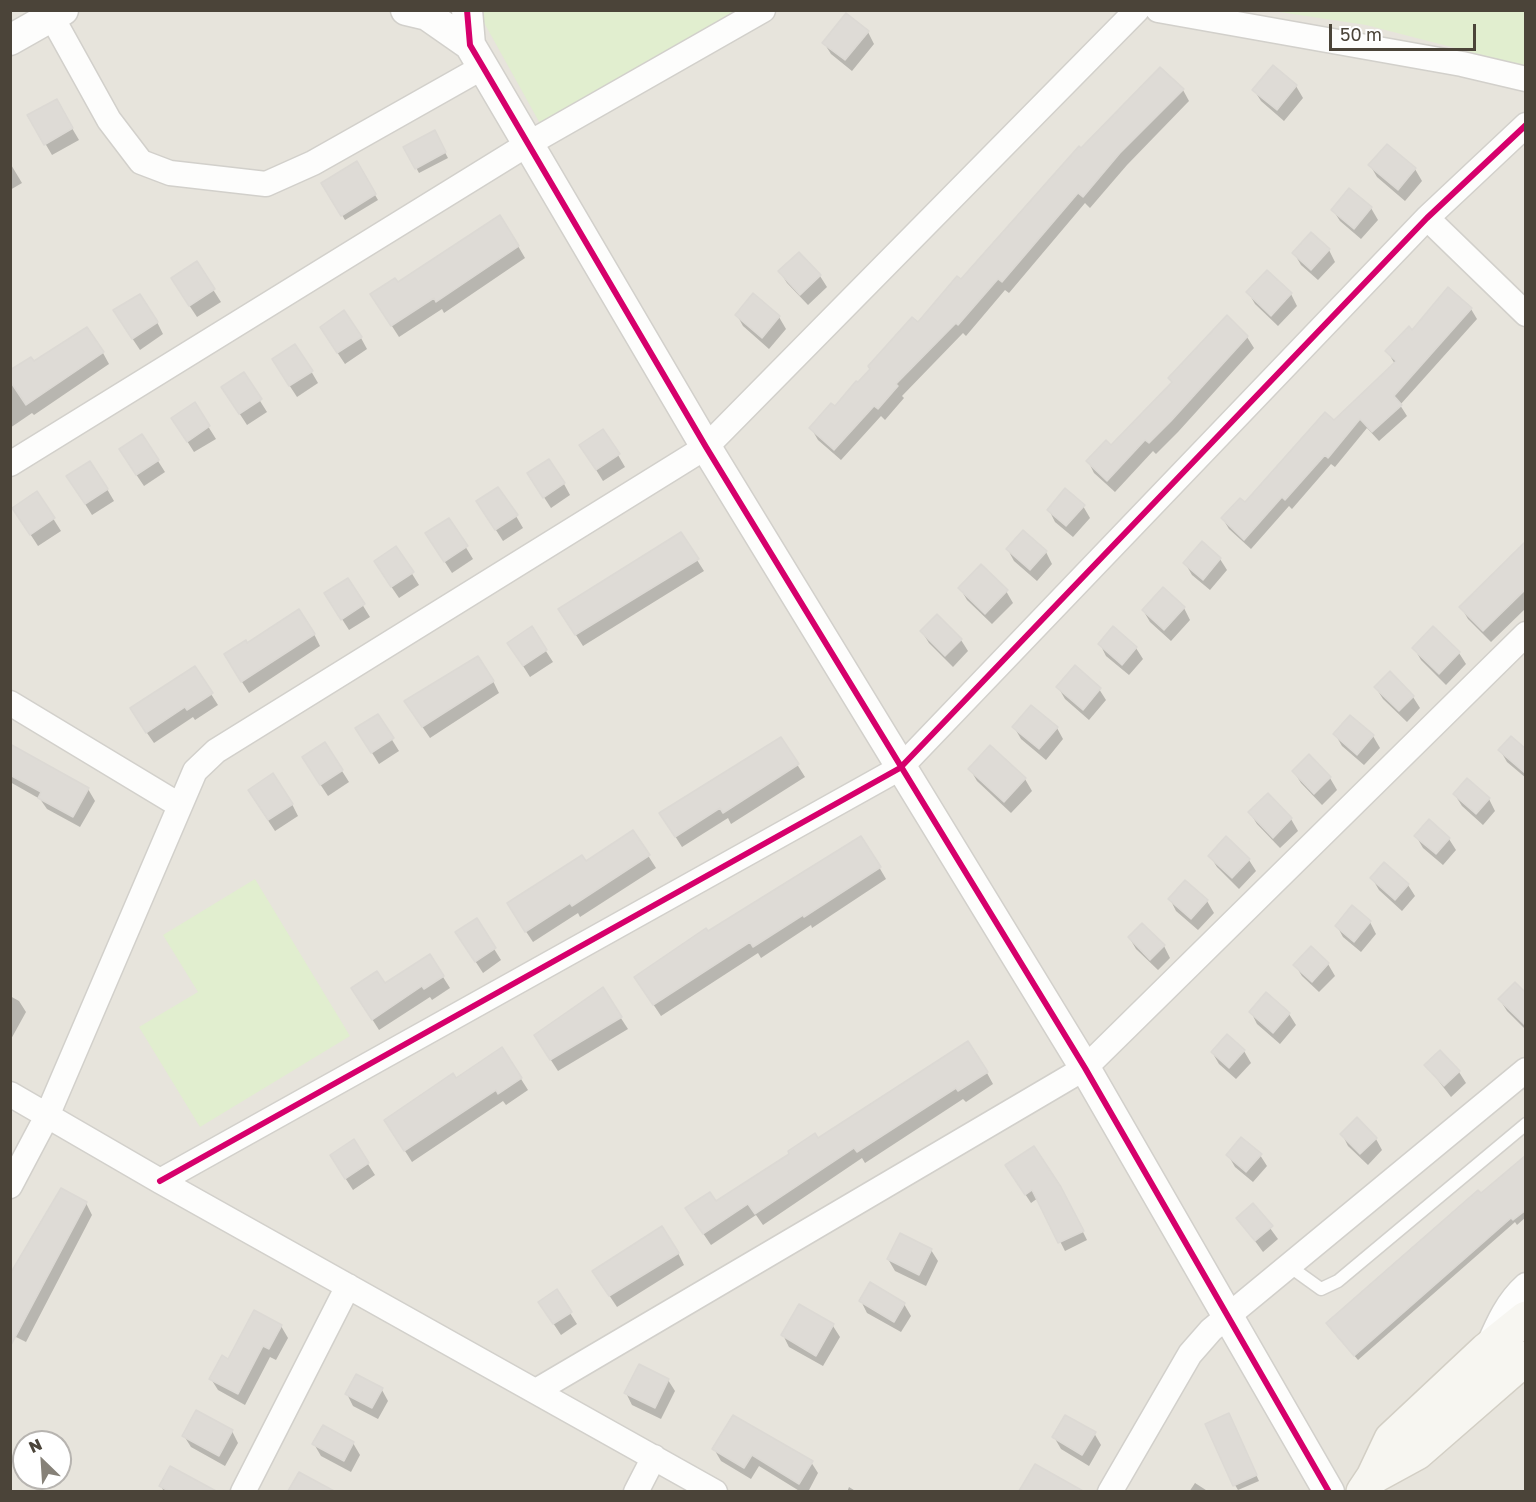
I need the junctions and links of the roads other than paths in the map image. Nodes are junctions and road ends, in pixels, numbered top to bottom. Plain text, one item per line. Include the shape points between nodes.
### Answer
1 (406, 10) edge
2 (467, 10) edge
3 (763, 10) edge
4 (1137, 10) edge
5 (1158, 10) edge
6 (54, 13) edge
7 (10, 40) edge
8 (476, 56) junction
9 (1526, 79) edge
10 (1526, 125) edge
11 (528, 144) junction
12 (1426, 218) junction
13 (1526, 314) edge
14 (706, 447) junction
15 (10, 464) edge
16 (1526, 634) edge
17 (10, 703) edge
18 (900, 768) junction
19 (179, 805) junction
20 (1085, 1068) junction
21 (1526, 1070) edge
22 (10, 1094) edge
23 (47, 1116) junction
24 (1526, 1124) edge
25 (160, 1181) junction
26 (10, 1186) edge
27 (1289, 1266) junction
28 (1526, 1285) edge
29 (348, 1287) junction
30 (1229, 1315) junction
31 (1526, 1318) edge
32 (1511, 1363) edge
33 (536, 1391) junction
34 (654, 1457) junction
35 (1368, 1484) edge
36 (243, 1491) edge
37 (636, 1491) edge
38 (715, 1491) edge
39 (1110, 1491) edge
40 (1329, 1491) edge

1 - 8 street via 427,15
2 - 8 street
3 - 11 street
4 - 14 street
5 - 9 street
6 - 7 street
6 - 8 street via 110,120 141,162 170,173 255,183 266,184 313,163
8 - 11 street
10 - 12 street
11 - 14 street
11 - 15 street
12 - 13 street
12 - 18 street
14 - 18 street
14 - 19 street via 216,751 195,771
16 - 20 street
17 - 19 street
18 - 20 street
18 - 25 street
19 - 23 street
20 - 30 street
20 - 33 street
21 - 27 street
22 - 23 street
23 - 25 street
23 - 26 street
24 - 27 lane via 1338,1281 1321,1289
25 - 29 street
27 - 30 street
28 - 32 street via 1502,1315
29 - 33 street
29 - 36 street
30 - 39 street via 1190,1354
30 - 40 street
31 - 32 main road
32 - 35 main road via 1391,1439
33 - 34 street
34 - 37 street
34 - 38 street

